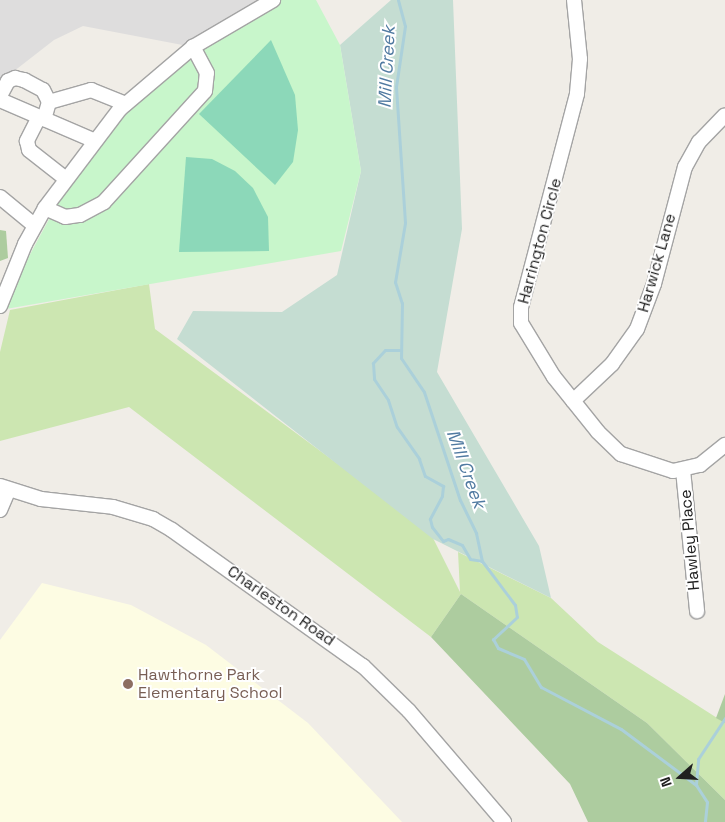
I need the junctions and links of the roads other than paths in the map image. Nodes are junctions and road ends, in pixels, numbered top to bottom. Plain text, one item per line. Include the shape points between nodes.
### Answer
1 (274, 0) edge
2 (574, 0) edge
3 (193, 47) junction
4 (0, 98) edge
5 (50, 102) junction
6 (125, 104) junction
7 (725, 115) edge
8 (42, 118) junction
9 (95, 141) junction
10 (66, 179) junction
11 (0, 197) edge
12 (45, 208) junction
13 (34, 225) junction
14 (0, 306) edge
15 (573, 401) junction
16 (725, 445) edge
17 (683, 470) junction
18 (4, 489) edge
19 (0, 510) edge
20 (697, 611) dead end
21 (504, 822) edge

1 - 3 street
2 - 15 street, Harrington Circle via 580,59 576,102 521,307 521,323 535,352
3 - 6 street
3 - 12 street via 207,73 205,91 104,202 80,215 65,217
4 - 5 street via 8,81 15,78 43,90
4 - 8 street
5 - 6 street via 91,90
5 - 8 street
6 - 9 street
7 - 15 street, Harwick Lane via 700,142 685,167 654,284 637,328 612,364
8 - 9 street
8 - 10 street via 27,141 29,150
9 - 10 street
10 - 12 street
11 - 13 street
12 - 13 street
13 - 14 street
15 - 17 street, Harrington Circle via 609,445 621,454 648,466
16 - 17 street, Harrington Circle via 700,464
17 - 20 street, Hawley Place
18 - 19 street
18 - 21 street, Charleston Road via 63,503 113,507 153,519 172,530 363,666 409,711

